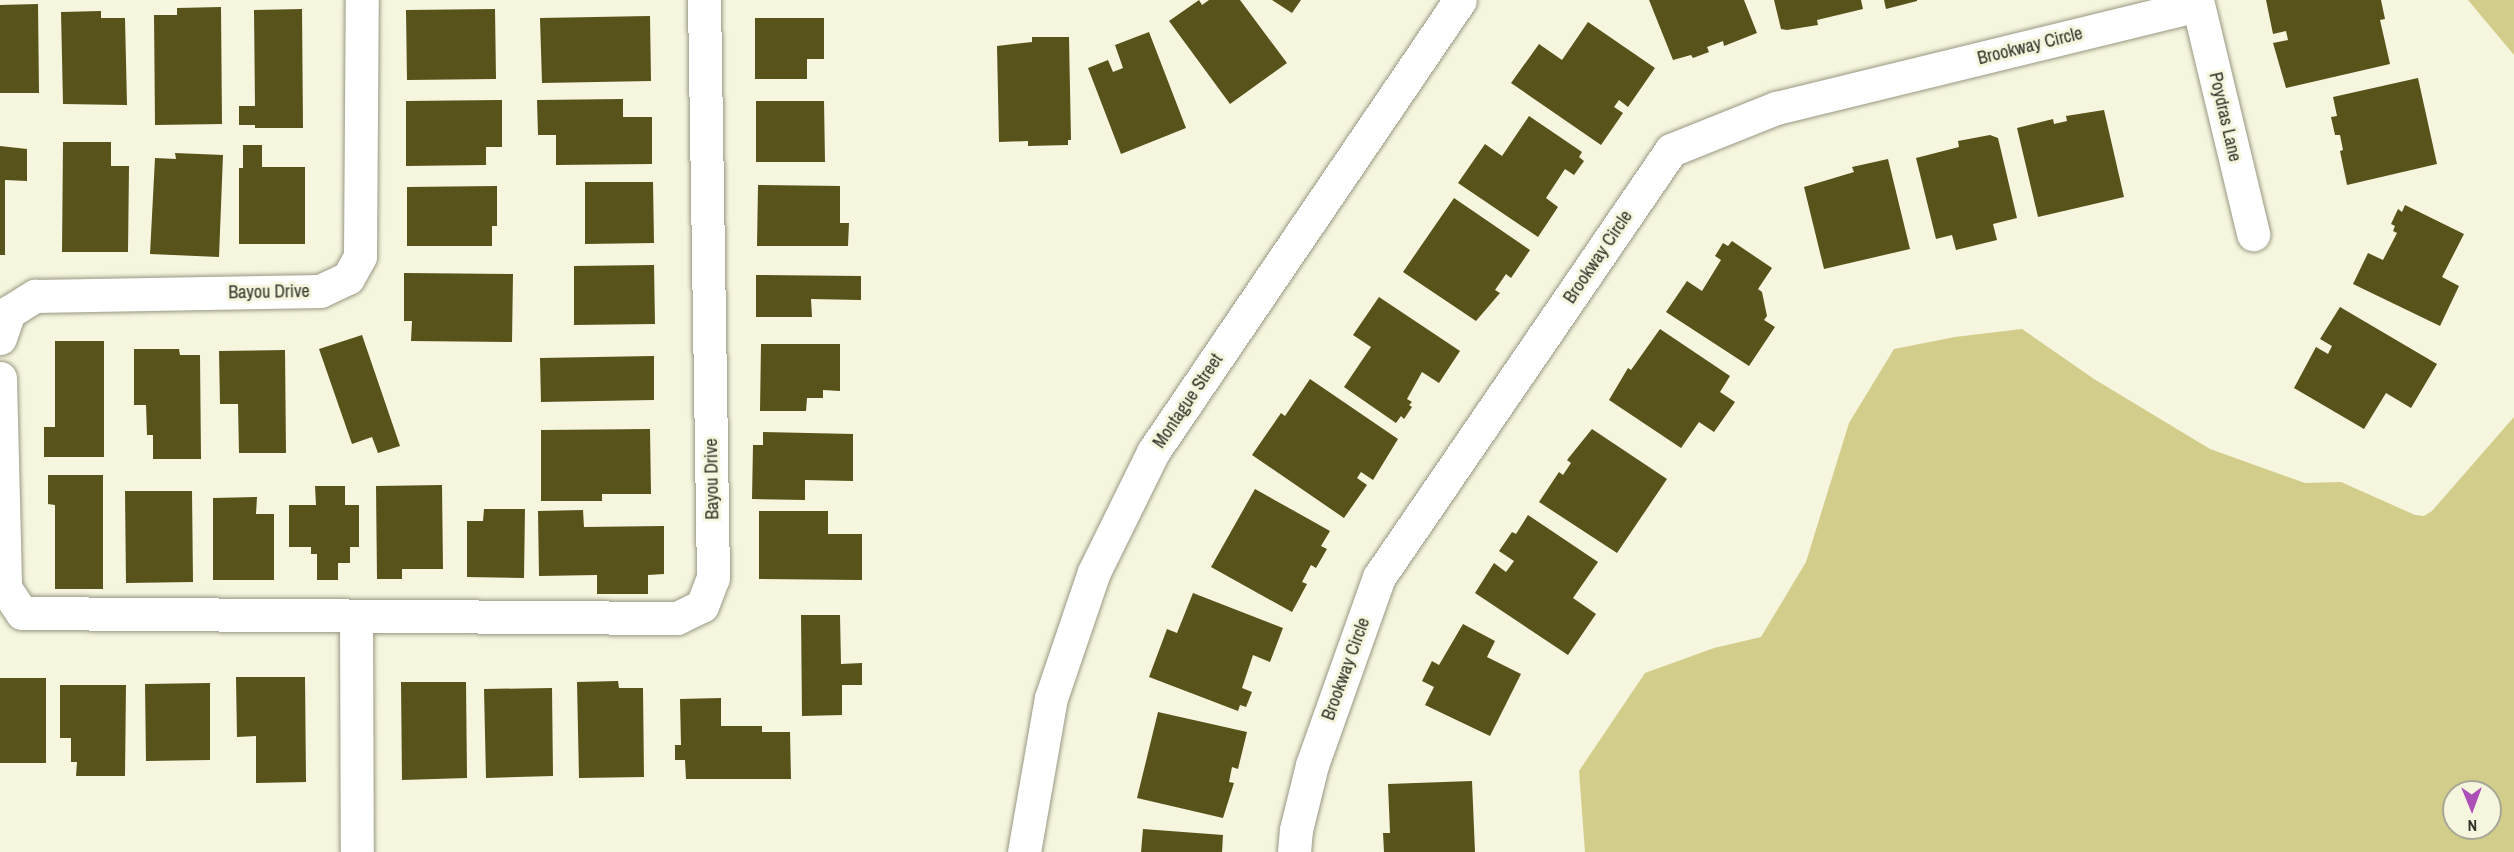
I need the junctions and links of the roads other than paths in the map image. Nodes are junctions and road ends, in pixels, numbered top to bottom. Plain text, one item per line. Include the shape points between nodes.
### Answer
1 (362, 0) edge
2 (704, 0) edge
3 (1460, 0) edge
4 (2197, 2) edge
5 (2253, 234) dead end
6 (0, 338) edge
7 (0, 378) edge
8 (356, 617) junction
9 (357, 852) edge
10 (1024, 852) edge
11 (1294, 852) edge

1 - 6 street, Bayou Drive via 360,256 348,278 320,291 35,296 9,312
2 - 8 street, Bayou Drive via 713,578 702,606 677,618
3 - 10 street, Montague Street via 1153,452 1094,572 1051,698
4 - 5 street, Poydras Lane
4 - 11 street, Brookway Circle via 1776,108 1671,150 1379,577 1312,765
7 - 8 street, Bayou Drive via 5,588 22,613
8 - 9 street

